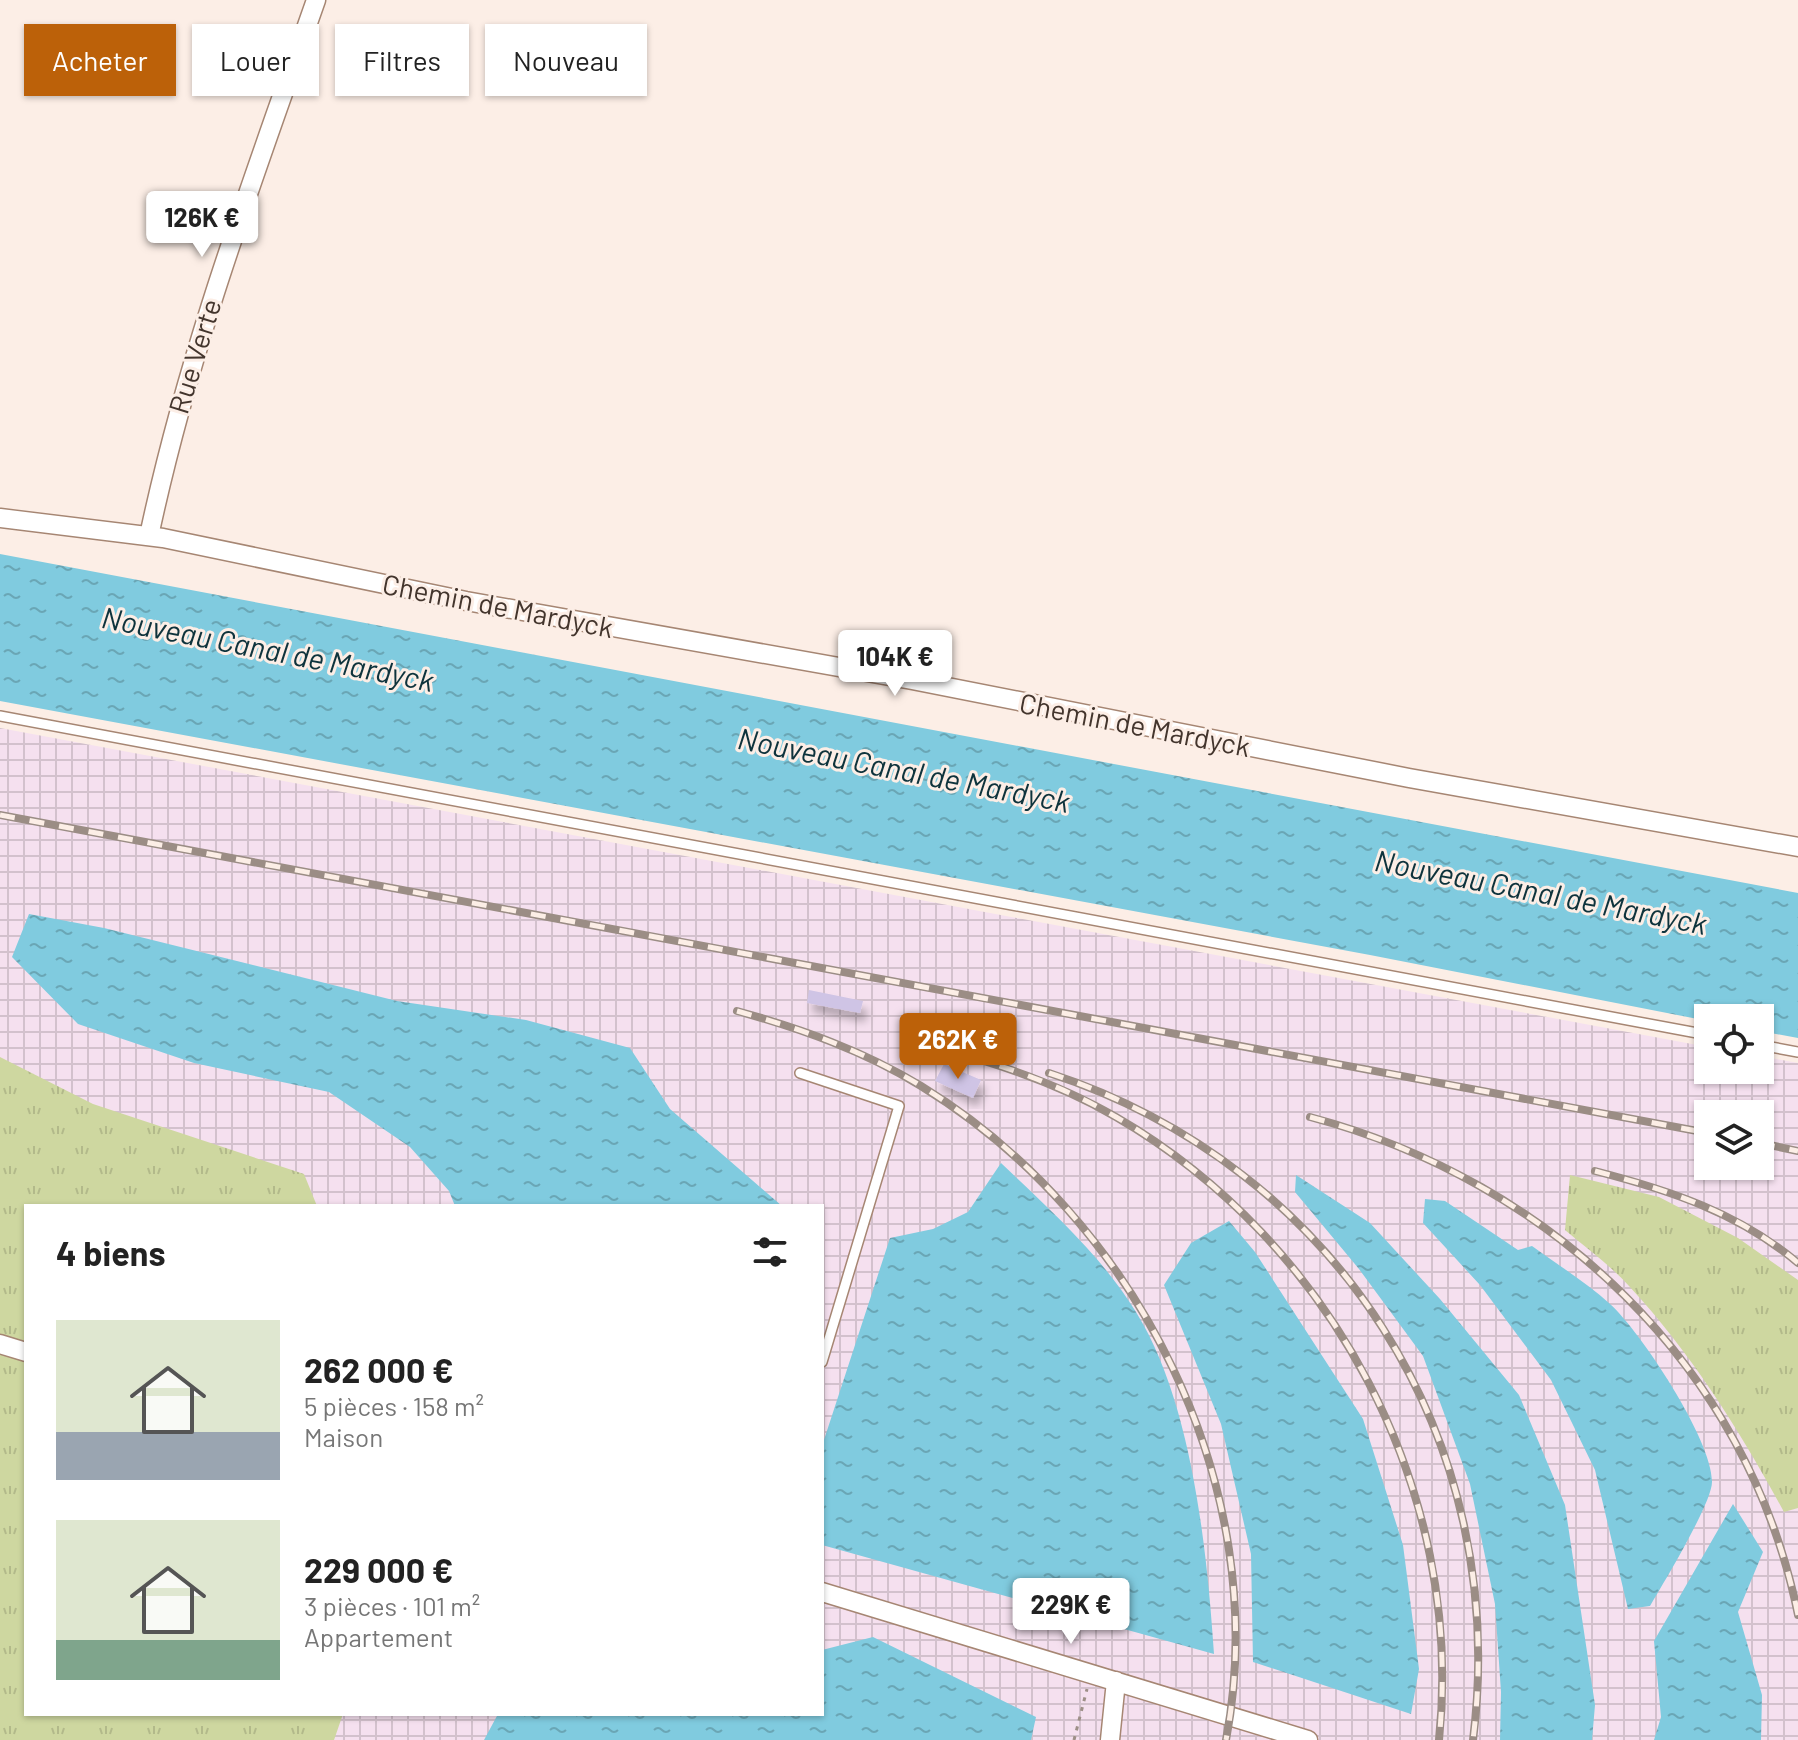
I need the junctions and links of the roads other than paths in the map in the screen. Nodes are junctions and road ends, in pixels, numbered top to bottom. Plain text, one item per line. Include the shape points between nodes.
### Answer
1 (316, 0) edge
2 (0, 518) edge
3 (149, 536) junction
4 (0, 716) edge
5 (1798, 847) edge
6 (1694, 1032) edge
7 (1774, 1048) edge
8 (1798, 1052) edge
9 (800, 1073) dead end
10 (0, 1344) edge
11 (24, 1351) edge
12 (824, 1355) edge
13 (824, 1593) edge
14 (1116, 1681) junction
15 (1110, 1740) edge
16 (1308, 1740) edge

1 - 3 street, Rue Verte via 196,343
2 - 3 street, Chemin de Mardyck
3 - 5 street, Chemin de Mardyck via 466,601
4 - 6 lane
7 - 8 lane
9 - 12 lane via 899,1106
10 - 11 street
13 - 14 street
14 - 15 street
14 - 16 street

